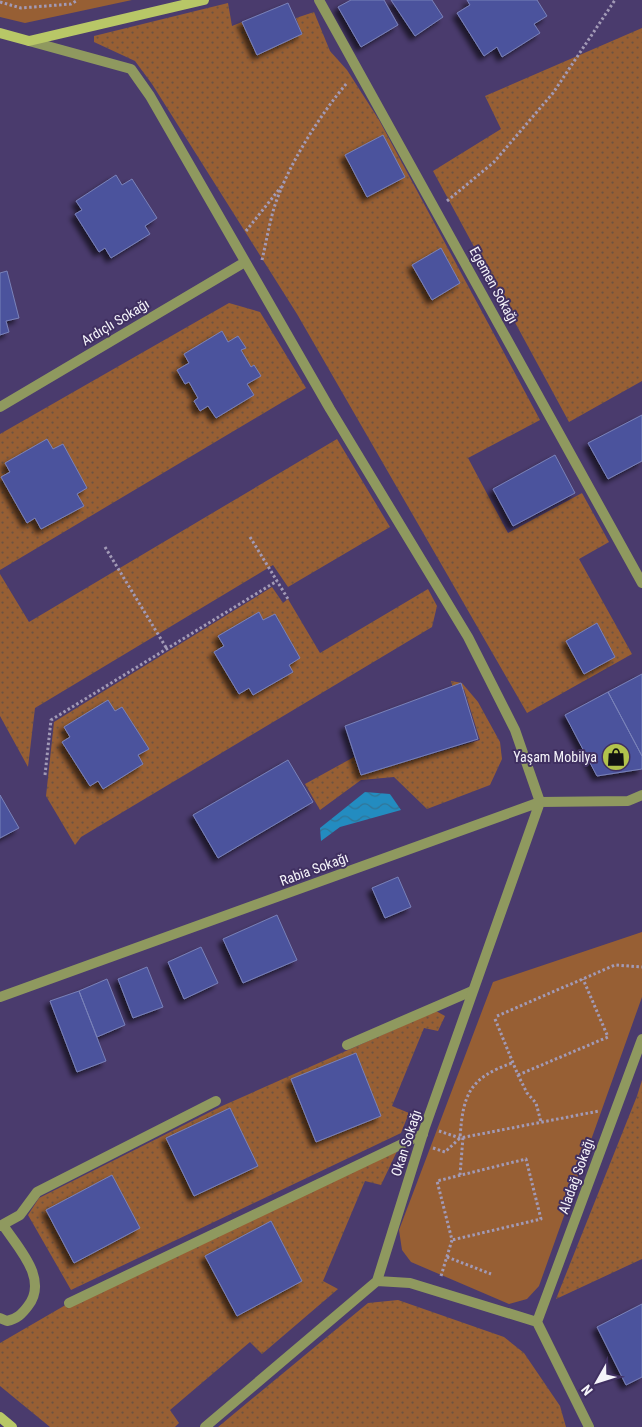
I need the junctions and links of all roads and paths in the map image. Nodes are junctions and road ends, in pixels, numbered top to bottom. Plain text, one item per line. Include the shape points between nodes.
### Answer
1 (78, 0) edge
2 (204, 0) edge
3 (320, 0) edge
4 (615, 0) edge
5 (0, 2) edge
6 (0, 33) edge
7 (29, 41) junction
8 (359, 70) junction
9 (283, 185) junction
10 (437, 210) junction
11 (234, 243) junction
12 (245, 262) junction
13 (257, 283) junction
14 (0, 407) edge
15 (250, 537) dead end
16 (105, 547) dead end
17 (277, 581) junction
18 (642, 584) edge
19 (288, 599) dead end
20 (167, 649) junction
21 (46, 775) dead end
22 (642, 795) edge
23 (540, 802) junction
24 (642, 967) edge
25 (583, 979) junction
26 (472, 991) junction
27 (0, 998) edge
28 (642, 1039) edge
29 (347, 1045) dead end
30 (512, 1063) junction
31 (518, 1075) junction
32 (216, 1101) dead end
33 (616, 1107) junction
34 (541, 1122) junction
35 (422, 1135) junction
36 (462, 1138) junction
37 (460, 1175) junction
38 (1, 1226) edge
39 (452, 1240) junction
40 (447, 1256) junction
41 (491, 1274) dead end
42 (377, 1281) junction
43 (436, 1291) junction
44 (69, 1303) dead end
45 (0, 1318) edge
46 (536, 1322) junction
47 (0, 1417) edge
48 (12, 1427) edge
49 (205, 1427) edge
50 (589, 1427) edge

1 - 5 path via 71,4 20,8
2 - 7 street
3 - 8 street, Egemen Sokağı
4 - 10 path via 552,93 494,162
6 - 7 street
7 - 11 street via 131,69 150,96
8 - 9 path via 326,108
8 - 10 street, Egemen Sokağı
9 - 11 path
9 - 13 path via 274,208
10 - 18 street, Egemen Sokağı
11 - 12 street
12 - 13 street
12 - 14 street, Ardıçlı Sokağı
13 - 23 street via 468,637 515,730
15 - 17 path
16 - 20 path
17 - 19 path
17 - 20 path
20 - 21 path via 51,720
22 - 23 street, Rabia Sokağı via 628,800
23 - 26 street, Okan Sokağı
23 - 27 street, Rabia Sokağı
24 - 25 path via 615,965
25 - 30 path via 496,1018
25 - 31 path via 608,1038
26 - 29 street
26 - 35 street, Okan Sokağı
28 - 33 street, Aladağ Sokağı
30 - 31 path
30 - 36 path via 475,1082 462,1110
31 - 34 path via 536,1103
32 - 38 street via 37,1192 20,1215
33 - 34 path
33 - 46 street, Aladağ Sokağı
34 - 36 path
35 - 36 path
35 - 36 path via 445,1152
35 - 42 street, Okan Sokağı
35 - 44 street
36 - 37 path
37 - 39 path via 437,1181
37 - 39 path via 526,1159 541,1219
38 - 45 street via 33,1269 35,1292 22,1314 7,1321
39 - 40 path
40 - 41 path
40 - 43 path
42 - 43 street via 410,1283
42 - 49 street
43 - 46 street
46 - 50 street
47 - 48 street

